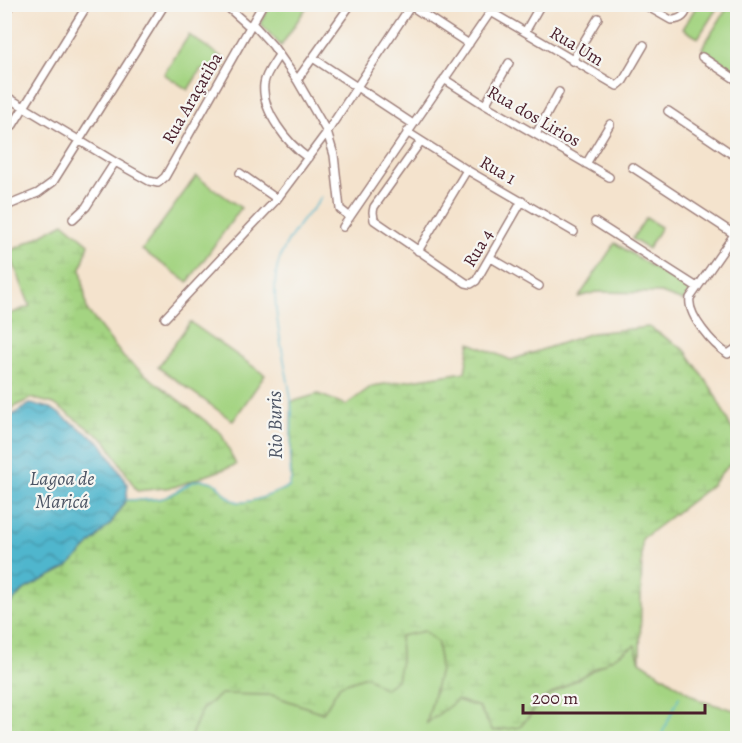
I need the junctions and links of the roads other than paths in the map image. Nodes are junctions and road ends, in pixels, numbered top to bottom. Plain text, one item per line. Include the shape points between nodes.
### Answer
1 (11, 4) edge
2 (88, 4) edge
3 (165, 4) edge
4 (224, 4) edge
5 (263, 4) edge
6 (351, 4) edge
7 (496, 4) edge
8 (541, 4) edge
9 (643, 4) edge
10 (688, 4) edge
11 (410, 5) edge
12 (490, 12) junction
13 (4, 15) edge
14 (598, 18) dead end
15 (251, 25) junction
16 (525, 32) junction
17 (469, 44) junction
18 (644, 45) dead end
19 (279, 55) junction
20 (702, 57) dead end
21 (313, 58) junction
22 (573, 60) junction
23 (509, 63) dead end
24 (444, 79) junction
25 (297, 80) junction
26 (738, 81) edge
27 (357, 88) junction
28 (559, 92) dead end
29 (4, 95) edge
30 (485, 105) junction
31 (24, 106) junction
32 (668, 111) dead end
33 (412, 124) junction
34 (610, 124) dead end
35 (327, 132) junction
36 (407, 132) junction
37 (4, 134) edge
38 (536, 134) junction
39 (80, 139) junction
40 (421, 141) junction
41 (308, 158) junction
42 (738, 158) edge
43 (115, 162) junction
44 (586, 164) junction
45 (632, 167) dead end
46 (466, 170) junction
47 (240, 173) dead end
48 (609, 177) dead end
49 (277, 199) junction
50 (522, 201) junction
51 (4, 207) edge
52 (350, 217) junction
53 (74, 219) dead end
54 (595, 222) dead end
55 (343, 227) dead end
56 (574, 232) dead end
57 (736, 232) edge
58 (418, 251) junction
59 (491, 258) junction
60 (539, 286) dead end
61 (697, 287) junction
62 (165, 318) dead end
63 (738, 347) edge

1 - 13 street
2 - 31 street
3 - 39 street
4 - 15 street
5 - 15 street, Rua Araçatiba
6 - 21 street
7 - 12 street
8 - 16 street
9 - 10 street via 676,20 686,14
11 - 17 street
11 - 27 street
12 - 16 street, Rua Um
12 - 17 street
14 - 22 street
15 - 19 street
15 - 43 street, Rua Araçatiba via 165,177 158,183 149,181
16 - 22 street, Rua Um
17 - 24 street
18 - 22 street, Rua Um via 618,86
19 - 25 street
19 - 41 street via 264,81 266,98 280,131
20 - 26 street
21 - 25 street
21 - 27 street
23 - 30 street
24 - 30 street, Rua dos Lirios
24 - 33 street
25 - 35 street
27 - 33 street
27 - 35 street
28 - 38 street
29 - 31 street
30 - 38 street, Rua dos Lirios
31 - 37 street
31 - 39 street
32 - 42 street
33 - 36 street
34 - 44 street
35 - 41 street
35 - 52 street via 340,209
36 - 40 street, Rua 1
36 - 52 street
38 - 44 street, Rua dos Lirios
39 - 43 street
39 - 51 street via 46,188
40 - 46 street, Rua 1
40 - 58 street via 374,207 372,216
41 - 49 street
43 - 53 street
44 - 48 street, Rua dos Lirios
45 - 57 street
46 - 50 street, Rua 1
46 - 58 street
47 - 49 street
49 - 62 street
50 - 56 street, Rua 1
50 - 59 street, Rua 4
52 - 55 street
54 - 61 street
57 - 61 street
58 - 59 street, Rua 4 via 468,284 476,281
59 - 60 street
61 - 63 street via 689,305 698,322 728,354

